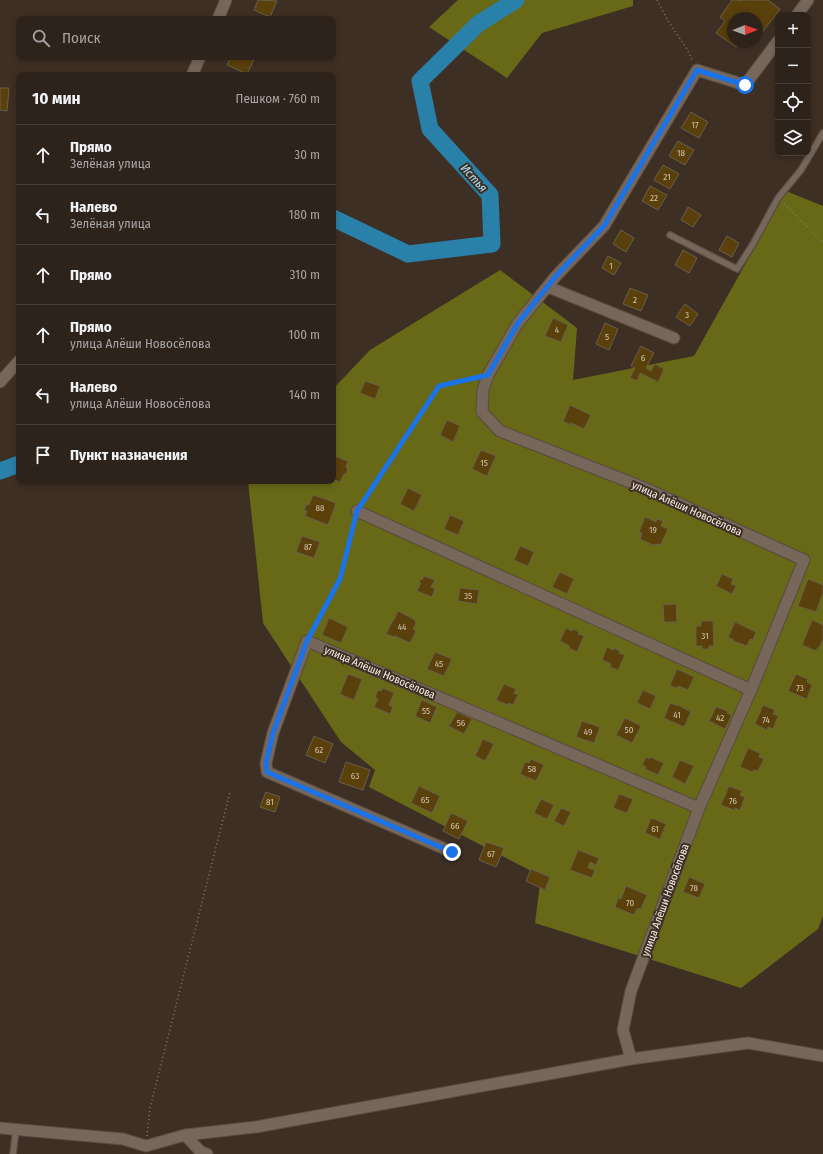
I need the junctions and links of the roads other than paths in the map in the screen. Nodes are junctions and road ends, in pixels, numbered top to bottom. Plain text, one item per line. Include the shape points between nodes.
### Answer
1 (226, 0) edge
2 (808, 0) edge
3 (799, 12) edge
4 (219, 16) edge
5 (775, 45) edge
6 (199, 60) edge
7 (193, 72) edge
8 (823, 133) edge
9 (670, 235) dead end
10 (548, 287) junction
11 (674, 338) dead end
12 (16, 364) edge
13 (2, 380) edge
14 (357, 511) road end
15 (751, 690) junction
16 (699, 808) junction
17 (452, 852) dead end
18 (823, 1056) edge
19 (631, 1058) junction
20 (0, 1128) edge
21 (16, 1129) junction
22 (185, 1135) junction
23 (143, 1150) edge
24 (13, 1154) edge
25 (207, 1154) edge

1 - 4 street
2 - 3 street
5 - 10 street via 745,85 697,70 604,226
6 - 7 street
8 - 9 lane via 801,170 778,198 737,269
10 - 11 street
10 - 15 street, улица Алёши Новосёлова via 518,323 488,375 483,390 482,412 500,431 642,487 804,560
12 - 13 street
14 - 15 street
15 - 16 street, улица Алёши Новосёлова
16 - 17 street, улица Алёши Новосёлова via 307,641 273,733 266,763 267,772
16 - 19 street, улица Алёши Новосёлова via 631,991 623,1030
18 - 19 street via 748,1043
19 - 22 street via 256,1127
20 - 21 street
21 - 23 street via 123,1139
21 - 24 lane
22 - 23 street
22 - 25 street via 201,1152

